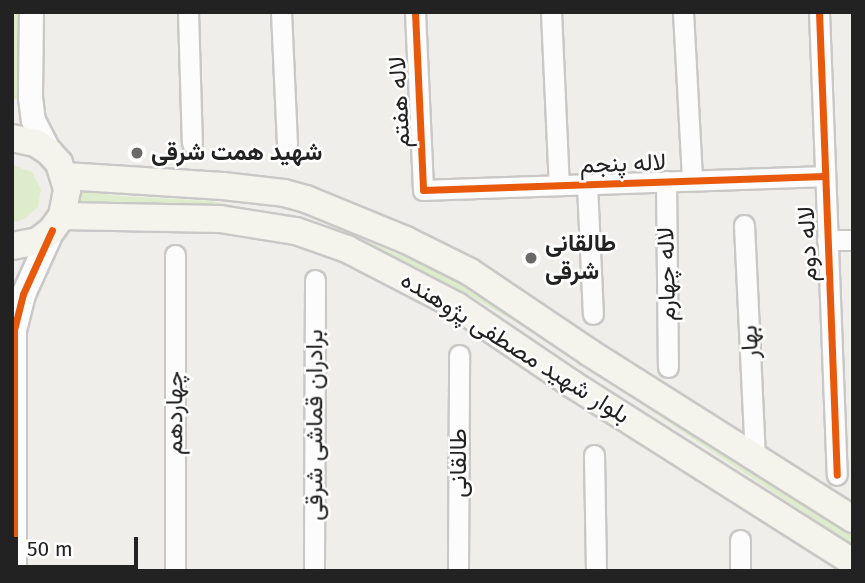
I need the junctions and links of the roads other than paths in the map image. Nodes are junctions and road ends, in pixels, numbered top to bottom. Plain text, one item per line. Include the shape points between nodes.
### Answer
1 (31, 12) edge
2 (188, 12) edge
3 (281, 12) edge
4 (415, 12) edge
5 (551, 12) edge
6 (683, 12) edge
7 (818, 12) edge
8 (12, 138) edge
9 (192, 142) dead end
10 (287, 146) dead end
11 (49, 152) junction
12 (65, 176) junction
13 (825, 176) junction
14 (692, 180) junction
15 (666, 181) junction
16 (586, 184) junction
17 (559, 185) junction
18 (423, 190) joint
19 (57, 223) junction
20 (744, 225) dead end
21 (827, 240) junction
22 (853, 240) edge
23 (12, 246) edge
24 (175, 255) dead end
25 (315, 280) dead end
26 (593, 314) dead end
27 (459, 355) dead end
28 (668, 367) dead end
29 (594, 456) dead end
30 (755, 459) junction
31 (837, 475) dead end
32 (853, 519) edge
33 (740, 540) dead end
34 (853, 562) edge
35 (15, 571) edge
36 (175, 571) edge
37 (314, 571) edge
38 (458, 571) edge
39 (596, 571) edge
40 (740, 571) edge

1 - 11 street via 30,97 33,120
2 - 9 street
3 - 10 street
4 - 18 street, لاله هفتم
5 - 17 street
6 - 14 street
7 - 13 street, لاله دوم
8 - 11 main road via 36,143
11 - 12 main road
12 - 19 main road via 67,190
12 - 30 main road, بلوار شهید مصطفی پژوهنده via 284,193 406,240 470,272
13 - 14 street, لاله پنجم
13 - 21 street, لاله دوم
14 - 15 street, لاله پنجم
15 - 16 street, لاله پنجم
15 - 28 street, لاله چهارم
16 - 17 street, لاله پنجم
16 - 26 street
17 - 18 street, لاله پنجم
19 - 23 main road via 38,241
19 - 34 main road, بلوار شهید مصطفی پژوهنده via 220,219 296,231 347,249 457,306
19 - 35 street via 23,294 14,330
20 - 30 street, بهار
21 - 22 street
21 - 31 street, لاله دوم
24 - 36 street, چهاردهم
25 - 37 street, برادران قماشی شرقی
27 - 38 street, طالقانی
29 - 39 street
30 - 32 main road, بلوار شهید مصطفی پژوهنده
33 - 40 street

